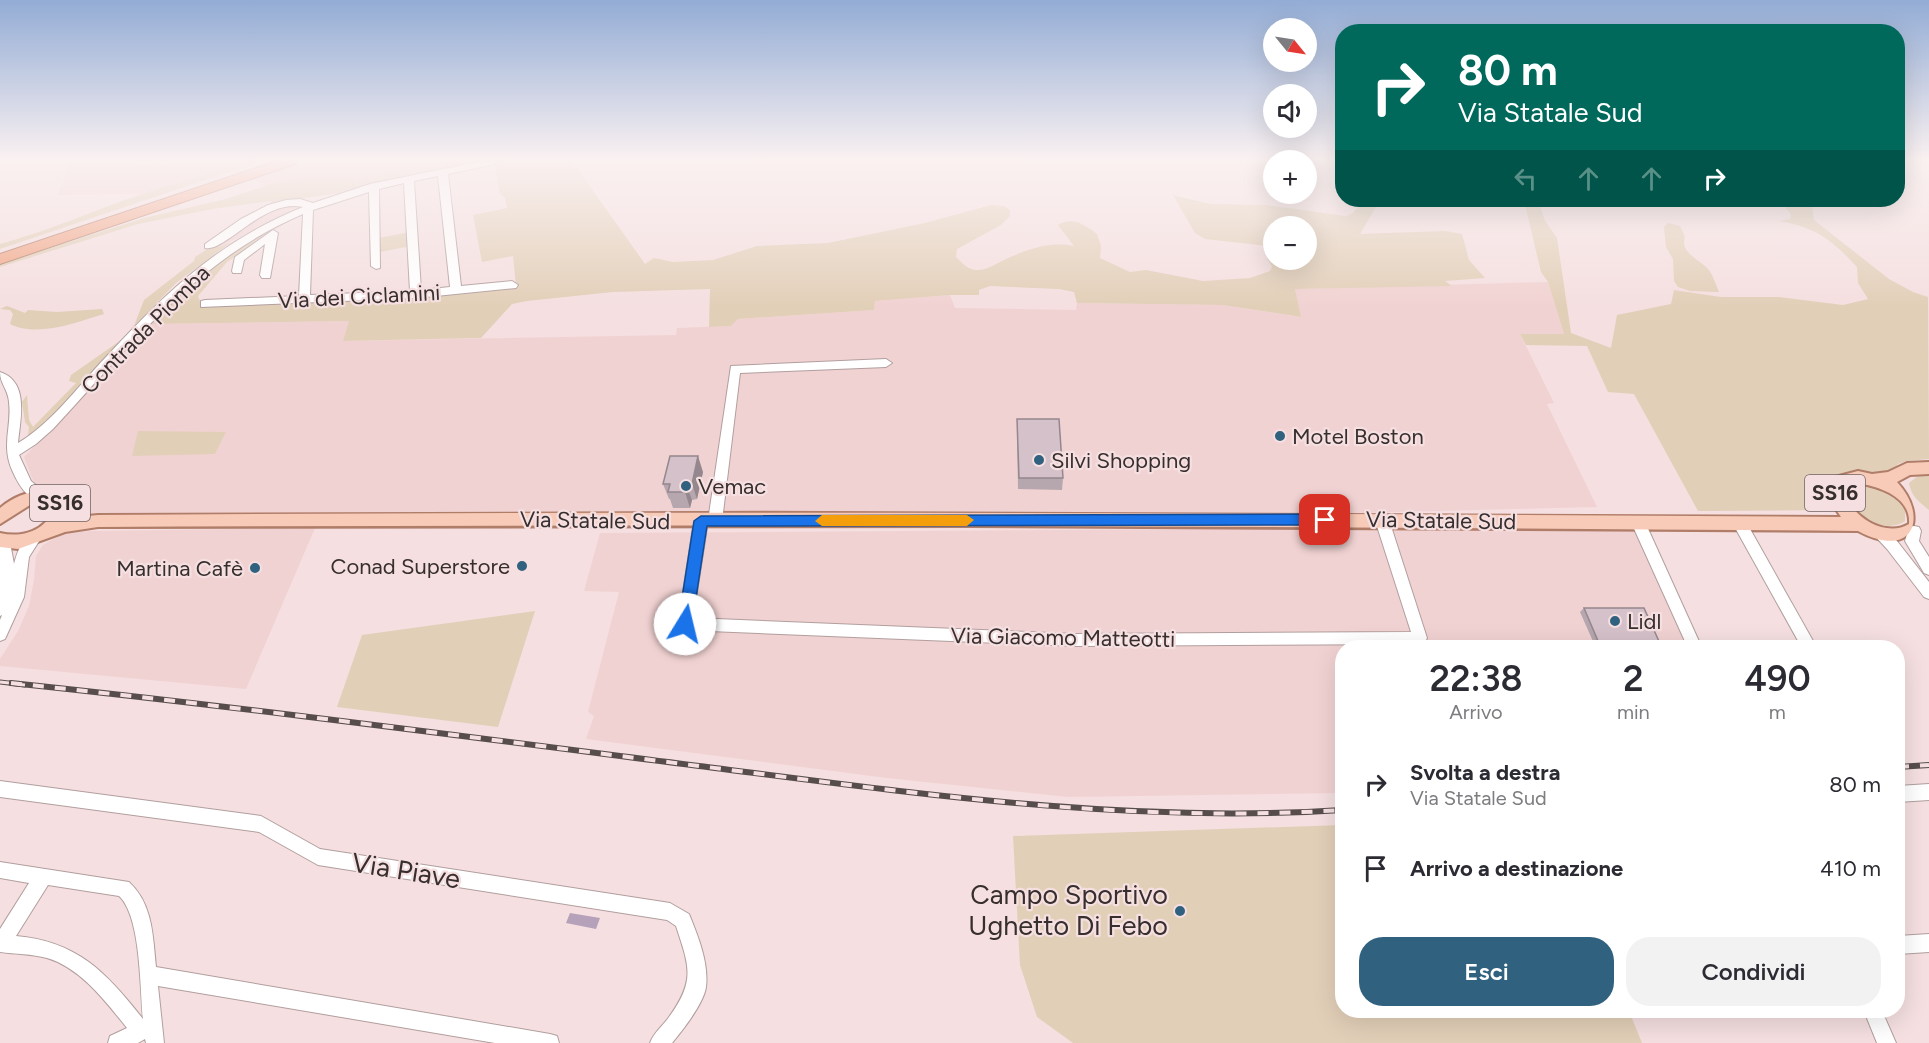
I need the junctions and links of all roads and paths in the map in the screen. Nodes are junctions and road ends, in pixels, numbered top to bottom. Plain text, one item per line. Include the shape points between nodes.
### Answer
1 (310, 209) edge
2 (129, 210) edge
3 (149, 210) edge
4 (168, 210) edge
5 (270, 210) edge
6 (308, 210) edge
7 (309, 210) edge
8 (375, 210) edge
9 (411, 210) edge
10 (447, 210) edge
11 (78, 234) junction
12 (272, 234) junction
13 (209, 246) dead end
14 (0, 253) edge
15 (0, 259) edge
16 (376, 266) dead end
17 (237, 271) dead end
18 (266, 275) dead end
19 (512, 285) dead end
20 (456, 291) junction
21 (416, 294) junction
22 (304, 299) junction
23 (205, 304) dead end
24 (886, 363) dead end
25 (0, 376) edge
26 (12, 453) junction
27 (1929, 468) edge
28 (1907, 470) junction
29 (1870, 478) junction
30 (25, 484) junction
31 (43, 496) junction
32 (1905, 496) junction
33 (1838, 502) junction
34 (60, 503) junction
35 (5, 512) edge
36 (1382, 520) junction
37 (98, 521) junction
38 (708, 521) junction
39 (1921, 521) edge
40 (1638, 522) junction
41 (1810, 523) junction
42 (1740, 524) junction
43 (1861, 524) junction
44 (1878, 532) junction
45 (40, 534) junction
46 (0, 540) edge
47 (1929, 569) edge
48 (1929, 593) edge
49 (0, 610) edge
50 (0, 635) edge
51 (1691, 640) edge
52 (1805, 640) edge
53 (0, 789) edge
54 (1929, 792) edge
55 (1905, 794) edge
56 (0, 870) edge
57 (43, 877) junction
58 (0, 943) edge
59 (1929, 943) edge
60 (1905, 945) edge
61 (148, 975) junction
62 (1876, 1018) edge
63 (150, 1033) edge
64 (117, 1043) edge
65 (550, 1043) edge
66 (659, 1043) edge
67 (1887, 1043) edge

1 - 22 street
2 - 14 highway
3 - 11 highway
4 - 11 highway
5 - 13 street
6 - 26 street, Contrada Piomba via 277,221 238,243 181,287 49,426
7 - 12 street
8 - 16 street
9 - 21 street
10 - 20 street
11 - 15 highway
12 - 17 street via 239,259
12 - 18 street
19 - 20 street, Via dei Ciclamini
20 - 21 street, Via dei Ciclamini
21 - 22 street, Via dei Ciclamini
22 - 23 street, Via dei Ciclamini
24 - 38 street via 735,369
25 - 26 street via 16,399
26 - 30 street
27 - 28 main road
28 - 29 main road via 1891,478
28 - 32 main road via 1902,481
29 - 32 main road, SS16
29 - 33 main road, SS16 via 1840,481 1835,494
30 - 31 street
30 - 35 street via 21,498
31 - 34 main road, SS16
31 - 35 main road, SS16
32 - 39 main road, SS16
33 - 41 main road, Via Statale Sud / SS16 via 1831,518
33 - 43 main road, SS16
34 - 37 main road, SS16 via 69,513
34 - 45 main road, SS16 via 58,518
36 - 38 main road, Via Statale Sud / SS16
36 - 38 street, Via Giacomo Matteotti via 1420,638 1075,640 685,624
36 - 40 main road, Via Statale Sud / SS16
37 - 38 main road, Via Statale Sud / SS16
37 - 45 main road, SS16 via 65,525
39 - 44 main road, SS16 via 1899,535
39 - 47 street via 1912,541
40 - 42 main road, Via Statale Sud / SS16
40 - 51 street
41 - 42 main road, Via Statale Sud / SS16
41 - 43 main road, Via Statale Sud / SS16
42 - 52 street
43 - 44 main road, SS16
44 - 48 street
45 - 46 main road, SS16 via 15,542
45 - 50 street via 22,553 18,592
46 - 49 street via 7,551
53 - 66 street, Via Piave via 261,824 318,856 670,912 683,920 696,961 697,988 676,1024
54 - 55 street
56 - 57 street
57 - 58 street
57 - 61 street via 123,888 134,898 142,923
58 - 63 street via 49,949 78,965
59 - 60 street
61 - 63 street
61 - 65 street
62 - 67 street
63 - 64 street

